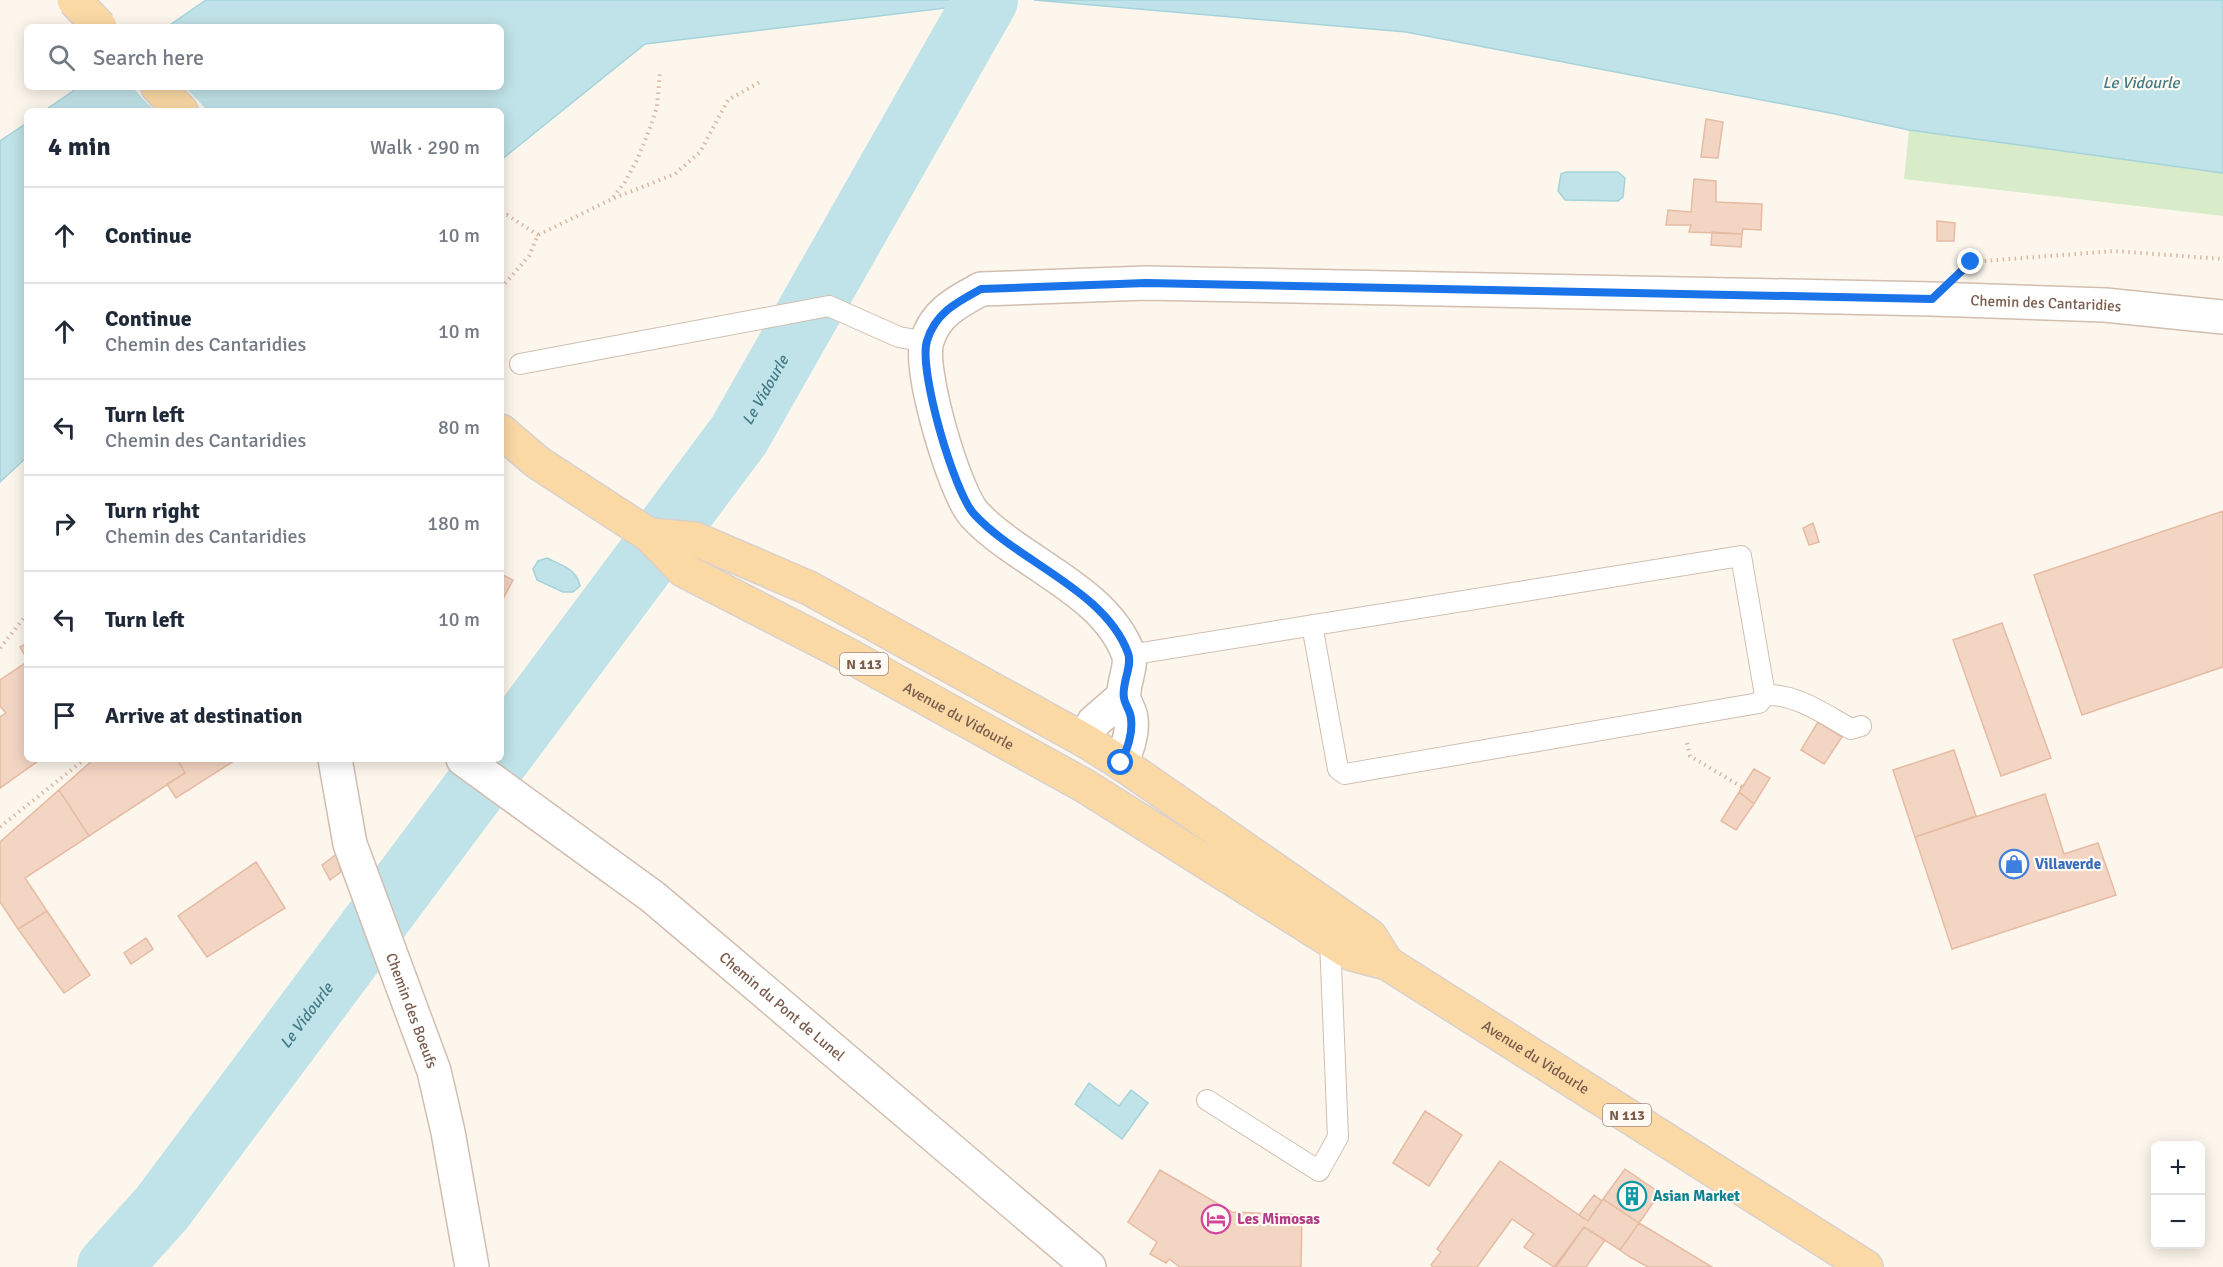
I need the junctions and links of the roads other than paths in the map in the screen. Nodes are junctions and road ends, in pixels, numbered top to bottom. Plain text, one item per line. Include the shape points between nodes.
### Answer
1 (74, 0) edge
2 (97, 24) edge
3 (161, 90) edge
4 (177, 108) edge
5 (2223, 317) edge
6 (926, 342) junction
7 (520, 364) dead end
8 (504, 434) edge
9 (649, 535) junction
10 (1312, 625) junction
11 (1129, 654) junction
12 (1766, 694) junction
13 (1123, 697) junction
14 (1861, 726) dead end
15 (1084, 740) junction
16 (336, 762) edge
17 (467, 762) edge
18 (1121, 763) junction
19 (1085, 786) junction
20 (1330, 940) junction
21 (1387, 963) junction
22 (1207, 1100) dead end
23 (472, 1267) edge
24 (1089, 1267) edge
25 (1866, 1267) edge

1 - 2 main road, bridge
3 - 4 main road
5 - 6 street, Chemin des Cantaridies via 2053,302 1146,283 981,289 937,317
6 - 7 lane via 899,337 829,306
6 - 11 street, Chemin des Cantaridies via 925,369 937,421 956,479 972,512 1107,619
8 - 9 main road, Avenue du Vidourle / N 113 via 537,462
9 - 15 main road, Avenue du Vidourle / N 113 via 695,539 809,588
9 - 19 main road, Avenue du Vidourle / N 113 via 683,570 848,655
10 - 11 lane
10 - 12 lane via 1741,556
10 - 12 lane via 1338,769 1345,774 1759,703
11 - 13 street
12 - 14 lane via 1778,694 1810,707 1851,729
13 - 15 street via 1094,722
13 - 18 street via 1131,718 1130,740
15 - 18 main road, Avenue du Vidourle / N 113
15 - 19 main road
16 - 23 street, Chemin des Boeufs via 350,844 434,1071
17 - 24 street, Chemin du Pont de Lunel via 653,897
18 - 19 main road
18 - 21 main road, Avenue du Vidourle / N 113 via 1370,936
19 - 20 main road, Avenue du Vidourle / N 113
20 - 21 main road, Avenue du Vidourle / N 113 via 1352,954
20 - 22 lane via 1338,1137 1319,1171
21 - 25 main road, Avenue du Vidourle / N 113

